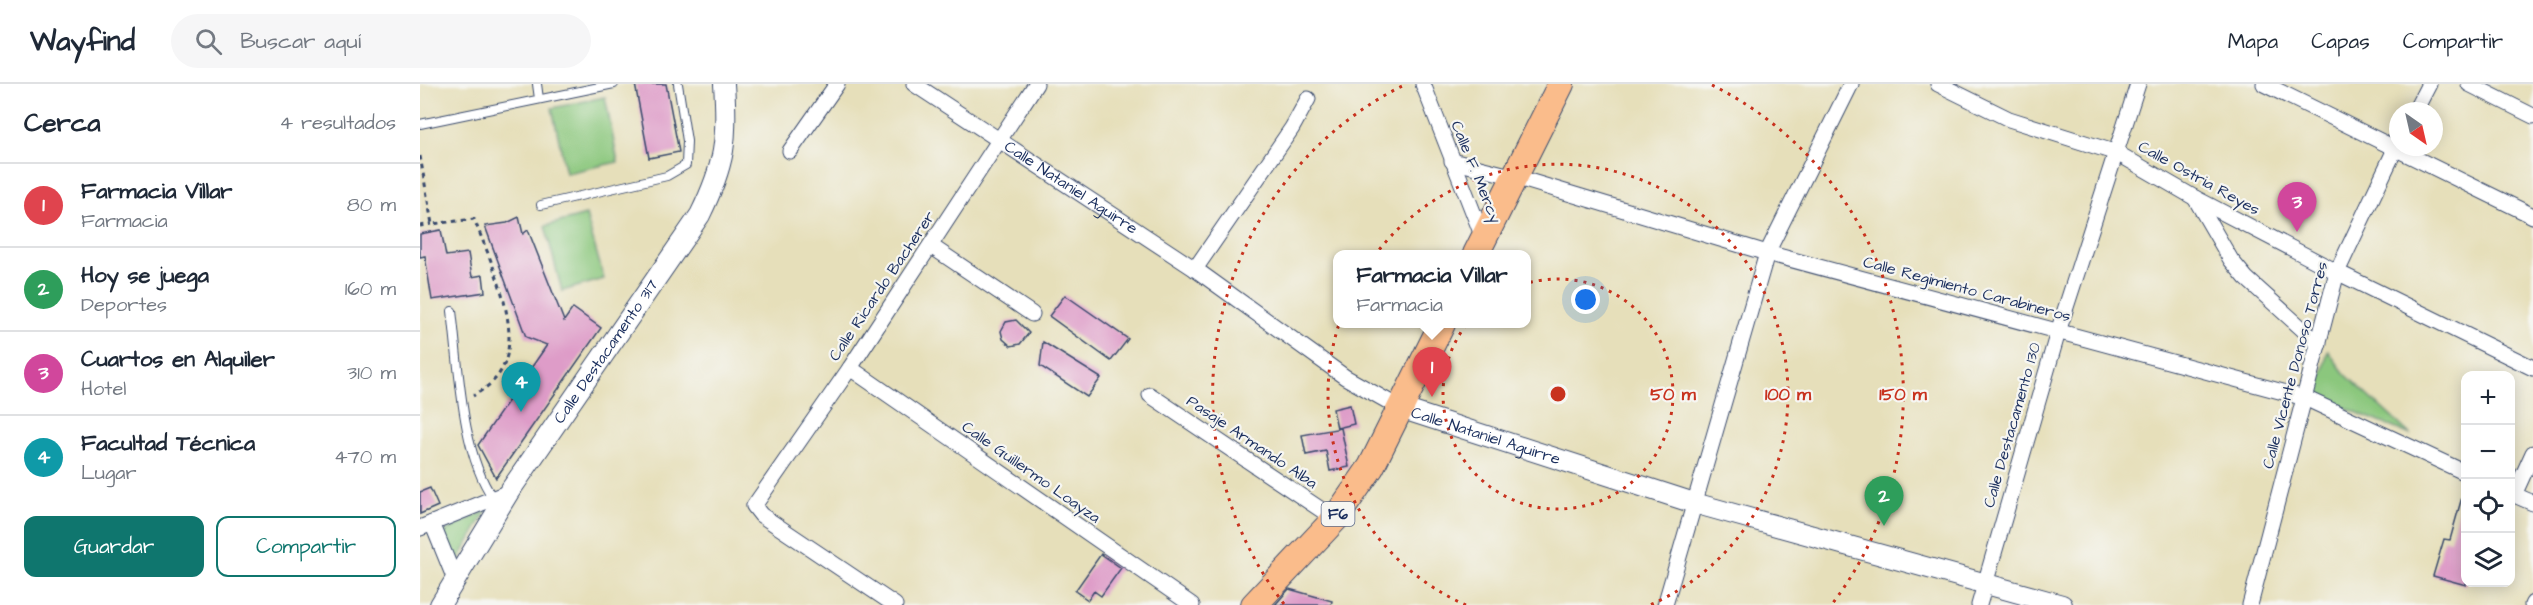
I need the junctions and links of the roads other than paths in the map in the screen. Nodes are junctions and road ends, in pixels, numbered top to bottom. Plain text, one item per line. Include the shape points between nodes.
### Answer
1 (537, 84) edge
2 (614, 84) edge
3 (678, 84) edge
4 (724, 84) edge
5 (837, 84) edge
6 (914, 84) edge
7 (1036, 84) edge
8 (1423, 84) edge
9 (1561, 84) edge
10 (1851, 84) edge
11 (1938, 84) edge
12 (2138, 84) edge
13 (2264, 84) edge
14 (2429, 84) edge
15 (2469, 84) edge
16 (2500, 90) edge
17 (539, 99) junction
18 (1308, 99) dead end
19 (2420, 102) edge
20 (2533, 116) edge
21 (420, 124) edge
22 (999, 141) junction
23 (2389, 143) edge
24 (790, 150) dead end
25 (2117, 153) junction
26 (2391, 156) edge
27 (2416, 156) edge
28 (1452, 161) junction
29 (1515, 177) junction
30 (2195, 198) junction
31 (541, 206) dead end
32 (2533, 216) edge
33 (931, 246) junction
34 (1480, 247) edge
35 (1767, 253) junction
36 (1195, 269) junction
37 (2337, 272) junction
38 (452, 311) dead end
39 (1032, 314) dead end
40 (1440, 328) edge
41 (2058, 332) junction
42 (2319, 344) junction
43 (850, 368) junction
44 (2533, 368) edge
45 (1150, 395) dead end
46 (2305, 398) junction
47 (1400, 408) junction
48 (2533, 453) edge
49 (2461, 470) edge
50 (2515, 488) edge
51 (501, 495) junction
52 (2515, 495) edge
53 (1694, 503) junction
54 (2533, 503) edge
55 (1335, 519) junction
56 (426, 525) edge
57 (456, 582) junction
58 (1985, 583) junction
59 (440, 605) edge
60 (895, 605) edge
61 (1192, 605) edge
62 (1254, 605) edge
63 (1665, 605) edge
64 (1979, 605) edge
65 (2062, 605) edge
66 (2250, 605) edge

1 - 17 lane
2 - 17 lane
3 - 31 lane via 687,141 686,165 667,176
4 - 51 street, Calle Destacamento 317 via 727,129 722,160 700,215
5 - 24 street
6 - 22 street, Calle Nataniel Aguirre
7 - 22 street, Calle Ricardo Bacherer
8 - 28 street, Calle F. Mercy
9 - 29 highway
10 - 35 street
11 - 25 street, Calle Ostria Reyes via 2009,119
12 - 25 street, Calle Destacamento 130
13 - 23 street
14 - 19 street
15 - 16 street
16 - 20 street
17 - 21 lane
18 - 36 street
22 - 33 street, Calle Ricardo Bacherer
22 - 36 street, Calle Nataniel Aguirre
25 - 30 street, Calle Ostria Reyes
25 - 41 street, Calle Destacamento 130
26 - 37 street, Calle Vicente Donoso Torres
27 - 32 street
28 - 29 street, Calle Regimiento Carabineros
28 - 34 street, Calle F. Mercy
29 - 34 highway
29 - 35 street, Calle Regimiento Carabineros
30 - 37 street, Calle Ostria Reyes
30 - 42 street via 2246,278
33 - 39 street
33 - 43 street, Calle Ricardo Bacherer
35 - 41 street, Calle Regimiento Carabineros
35 - 53 street
36 - 47 street, Calle Nataniel Aguirre via 1345,377
37 - 42 street, Calle Vicente Donoso Torres
37 - 44 street, Calle Ostria Reyes
38 - 51 lane via 474,458 483,484
40 - 47 highway, F6
41 - 46 street, Calle Regimiento Carabineros
41 - 58 street, Calle Destacamento 130
42 - 46 street, Calle Vicente Donoso Torres
43 - 60 street, Calle Ricardo Bacherer via 754,506
43 - 61 street, Calle Guillermo Loayza
45 - 55 street, Pasaje Armando Alba
46 - 49 street, Calle Regimiento Carabineros
46 - 66 street, Calle Vicente Donoso Torres
47 - 53 street, Calle Nataniel Aguirre
47 - 55 highway, F6 via 1371,467
48 - 50 street
51 - 56 street
51 - 57 street, Calle Destacamento 317
52 - 54 street
53 - 58 street, Calle Nataniel Aguirre
53 - 63 street
55 - 62 highway, F6
56 - 57 street
57 - 59 street, Calle Destacamento 317
58 - 64 street, Calle Destacamento 130
58 - 65 street, Calle Nataniel Aguirre

